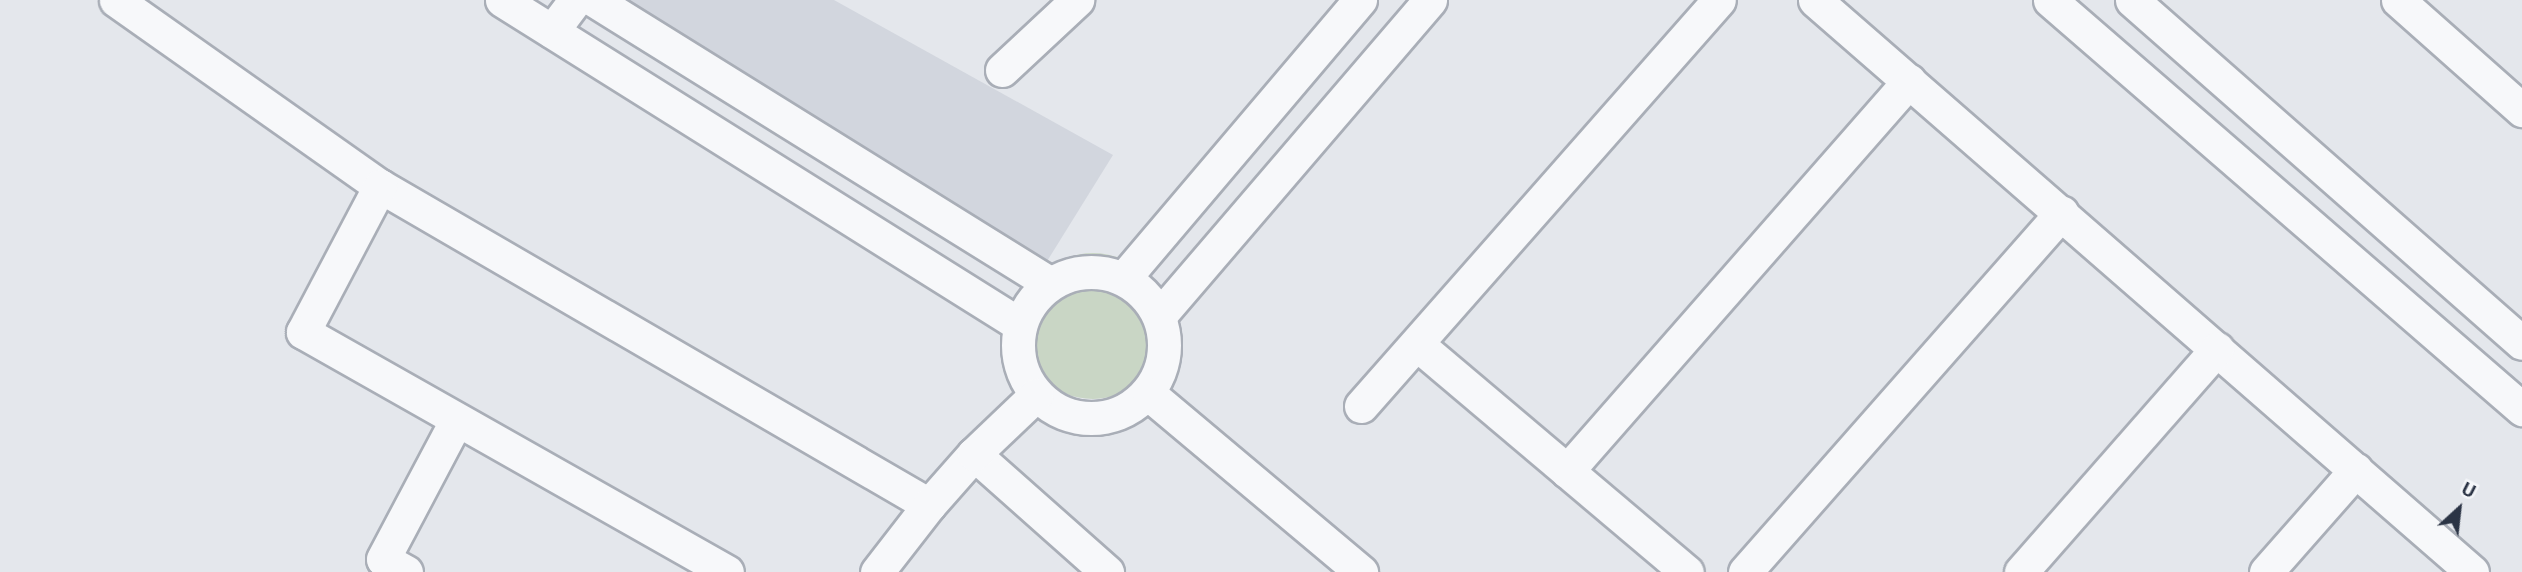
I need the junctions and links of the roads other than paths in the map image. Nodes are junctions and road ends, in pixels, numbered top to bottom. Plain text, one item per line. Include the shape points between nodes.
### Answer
1 (116, 0) edge
2 (502, 0) edge
3 (575, 0) edge
4 (594, 0) edge
5 (1360, 0) edge
6 (1430, 0) edge
7 (1719, 0) edge
8 (1815, 0) edge
9 (2050, 0) edge
10 (2132, 0) edge
11 (2398, 0) edge
12 (1066, 3) edge
13 (552, 31) junction
14 (1002, 69) dead end
15 (1909, 81) junction
16 (2519, 101) edge
17 (380, 186) junction
18 (2062, 213) junction
19 (1124, 278) junction
20 (1049, 283) junction
21 (1160, 314) junction
22 (1019, 324) junction
23 (2522, 343) edge
24 (1417, 344) junction
25 (2217, 349) junction
26 (1149, 394) junction
27 (1036, 395) junction
28 (1362, 406) dead end
29 (2522, 409) edge
30 (456, 421) junction
31 (974, 454) junction
32 (2356, 470) junction
33 (1567, 471) junction
34 (929, 505) junction
35 (406, 572) edge
36 (727, 572) edge
37 (877, 572) edge
38 (1107, 572) edge
39 (1361, 572) edge
40 (1687, 572) edge
41 (1745, 572) edge
42 (2021, 572) edge
43 (2266, 572) edge
44 (2472, 572) edge

1 - 17 street
2 - 13 street
3 - 13 street
4 - 20 street
5 - 19 street
6 - 21 street
7 - 24 street
8 - 15 street
9 - 29 street
10 - 23 street
11 - 16 street
12 - 14 street
13 - 22 street
15 - 18 street
15 - 33 street
17 - 30 street via 303,332
17 - 34 street
18 - 25 street
18 - 41 street
19 - 20 street via 1086,270
19 - 21 street
20 - 22 street via 1030,301
21 - 26 street via 1166,356
22 - 27 street via 1018,362
24 - 28 street
24 - 33 street
25 - 32 street
25 - 42 street
26 - 27 street via 1114,417 1072,418
26 - 39 street
27 - 31 street
30 - 35 street via 383,559
30 - 36 street
31 - 34 street
31 - 38 street
32 - 43 street
32 - 44 street
33 - 40 street
34 - 37 street

